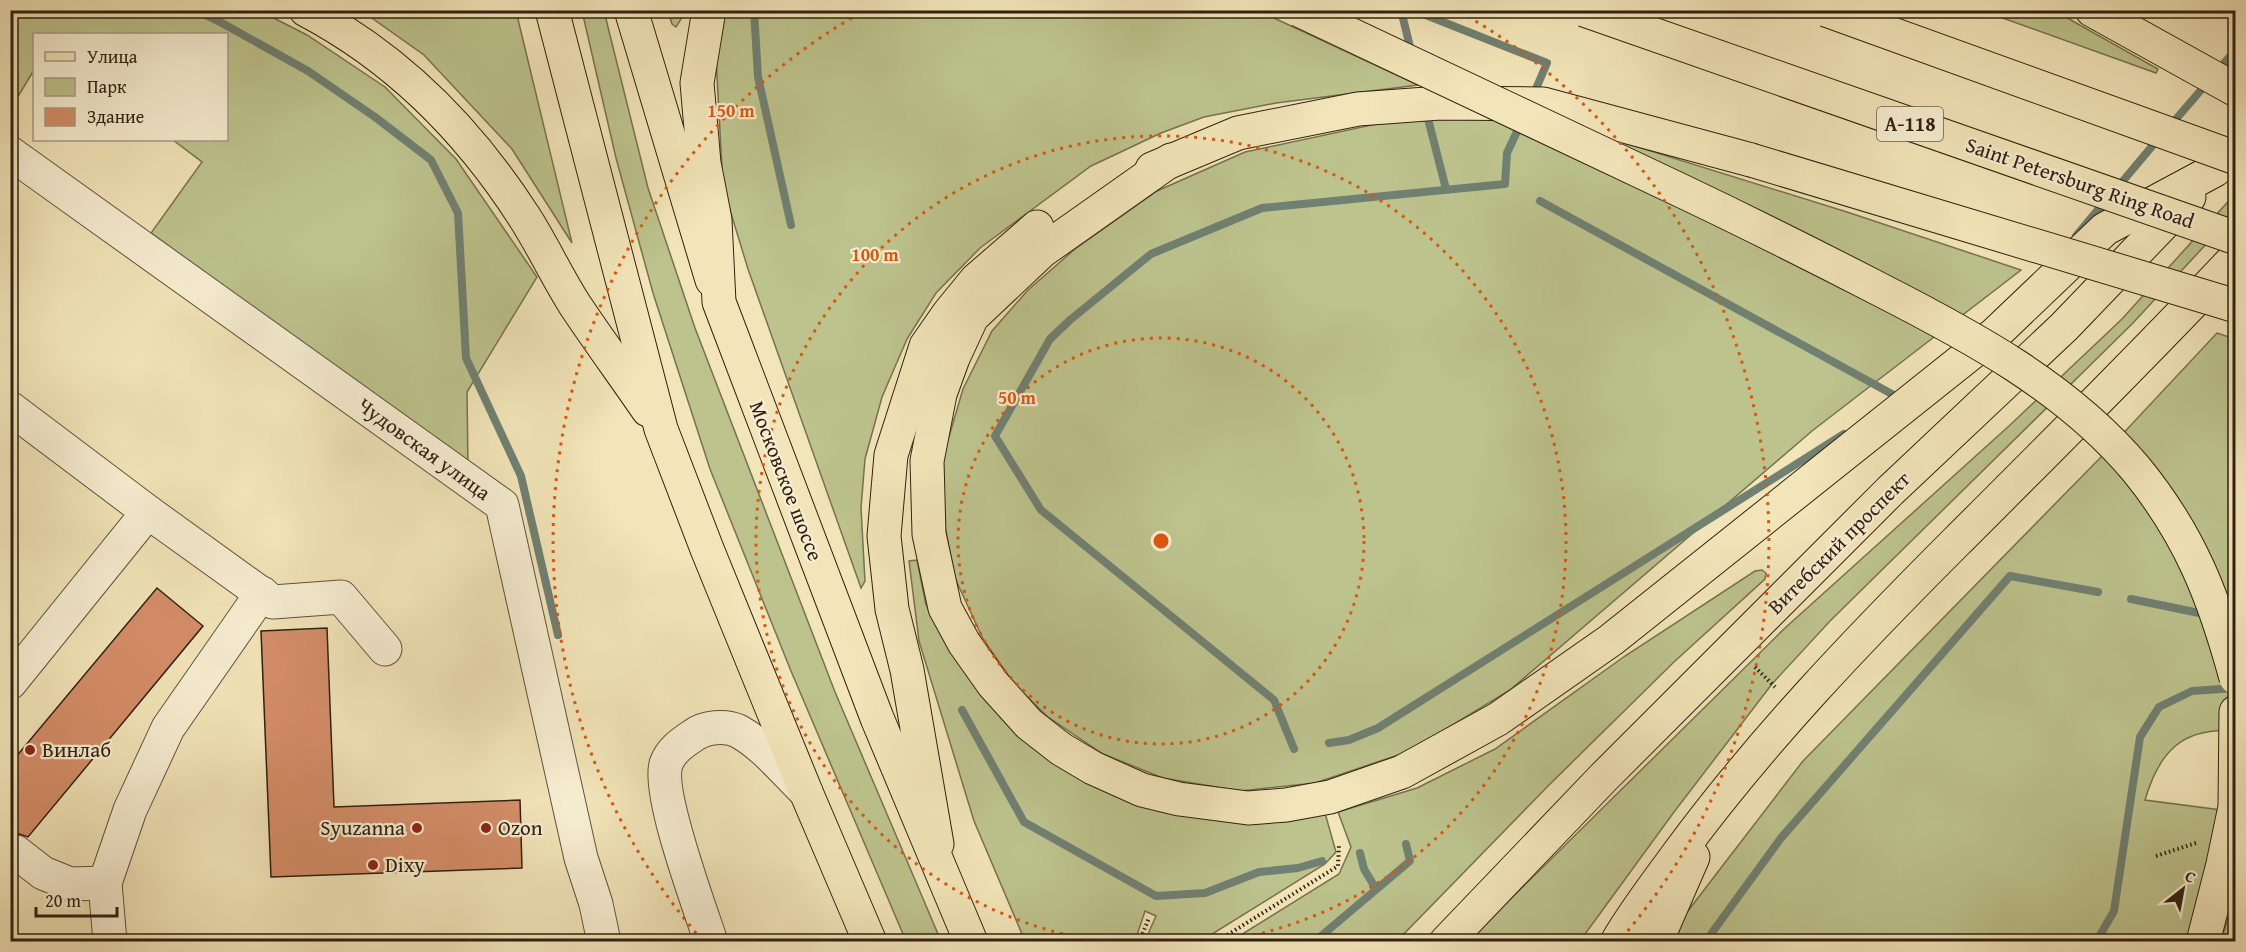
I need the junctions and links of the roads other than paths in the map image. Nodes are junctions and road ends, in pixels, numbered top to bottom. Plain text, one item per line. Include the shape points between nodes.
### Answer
1 (306, 10) edge
2 (552, 10) edge
3 (631, 10) edge
4 (709, 10) edge
5 (1299, 10) edge
6 (1584, 10) edge
7 (1826, 10) edge
8 (2092, 10) edge
9 (2235, 90) edge
10 (10, 153) edge
11 (2229, 159) edge
12 (1171, 160) junction
13 (2235, 237) edge
14 (2235, 257) edge
15 (719, 302) junction
16 (2235, 306) edge
17 (10, 408) edge
18 (661, 429) junction
19 (148, 513) junction
20 (261, 593) junction
21 (385, 649) dead end
22 (2235, 678) edge
23 (10, 683) edge
24 (2235, 712) edge
25 (806, 792) junction
26 (2235, 807) edge
27 (1712, 808) junction
28 (16, 852) dead end
29 (942, 876) junction
30 (105, 884) junction
31 (110, 942) edge
32 (604, 942) edge
33 (711, 942) edge
34 (870, 942) edge
35 (972, 942) edge
36 (1446, 942) edge
37 (1617, 942) edge
38 (1656, 942) edge
39 (2203, 942) edge

1 - 18 main road via 397,70 444,113 480,155 525,218 574,303
2 - 18 main road
3 - 15 main road, Московское шоссе
4 - 15 main road via 697,83 704,163 715,220
5 - 22 main road, bridge via 1776,235 1949,325 1999,354 2071,405 2134,467 2164,506 2198,563 2221,623
6 - 13 main road, Saint Petersburg Ring Road / А-118, bridge
7 - 11 main road, bridge
8 - 9 main road
10 - 32 street, Чудовская улица via 502,505 580,858
11 - 12 main road via 2105,229 1995,334 1611,640 1498,719 1402,772 1330,797 1248,808 1142,790 1093,768 1029,724 993,684 945,608 929,534 927,461 938,405 972,317 1042,251
11 - 36 main road, Витебский проспект via 2064,327 1890,491 1603,778
12 - 16 main road, bridge via 1238,133 1358,109 1440,103 1543,104 1751,160
12 - 29 main road via 1065,208 1029,232 976,280 949,314 926,346 908,398 891,455 884,536 892,609 907,670
14 - 27 main road via 2142,357 1865,633
15 - 29 main road, Московское шоссе via 830,598
17 - 19 street
18 - 25 main road
19 - 20 street
19 - 23 street
20 - 21 street via 273,602 341,597
20 - 30 street via 168,728 130,810
24 - 26 main road
25 - 33 street via 736,730 717,727 699,731 677,746 666,766 668,804
25 - 34 main road
26 - 39 main road
27 - 37 main road
27 - 38 main road
28 - 30 street via 43,873 70,884
29 - 35 main road, Московское шоссе
30 - 31 street

